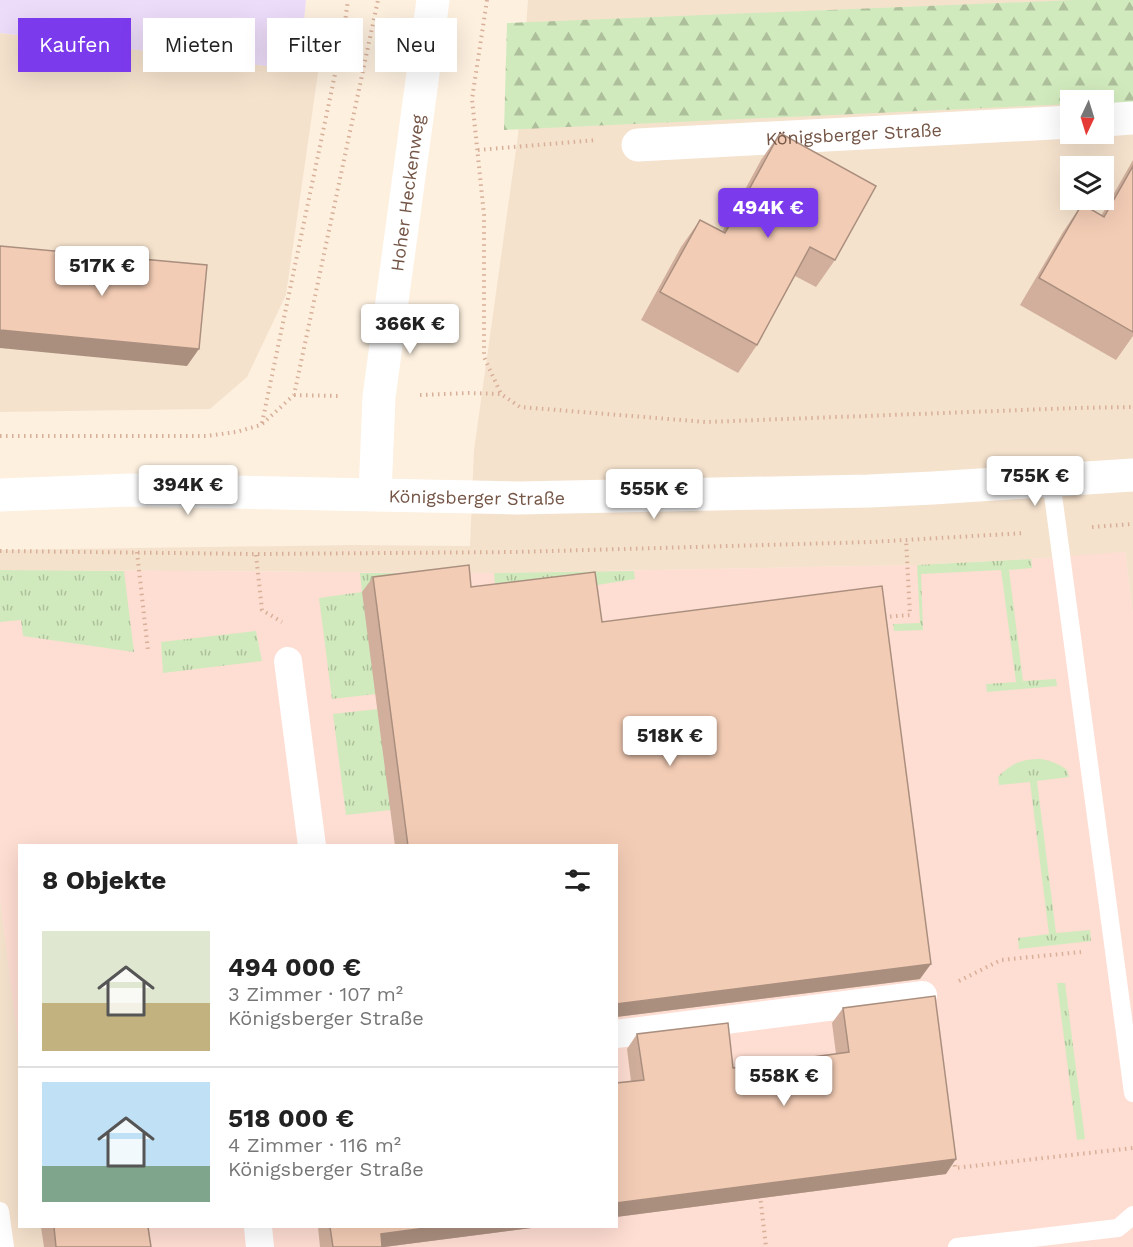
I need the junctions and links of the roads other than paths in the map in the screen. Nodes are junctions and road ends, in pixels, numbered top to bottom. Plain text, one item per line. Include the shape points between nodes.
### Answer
1 (433, 0) edge
2 (1133, 118) edge
3 (1114, 119) edge
4 (1060, 123) edge
5 (638, 145) road end
6 (1133, 474) edge
7 (1051, 480) junction
8 (375, 494) junction
9 (0, 495) edge
10 (288, 661) road end
11 (312, 844) edge
12 (922, 995) edge
13 (618, 1034) edge
14 (1133, 1093) edge
15 (0, 1211) edge
16 (1133, 1215) edge
17 (258, 1228) edge
18 (4, 1247) edge
19 (260, 1247) edge
20 (957, 1247) edge

1 - 8 street, Hoher Heckenweg via 379,397
2 - 3 street
4 - 5 street, Königsberger Straße
6 - 7 street, Königsberger Straße
7 - 8 street, Königsberger Straße via 825,492 518,498
7 - 14 lane
8 - 9 street, Königsberger Straße via 130,490
10 - 11 street
12 - 13 street
15 - 18 lane
16 - 20 lane via 1118,1228
17 - 19 street

